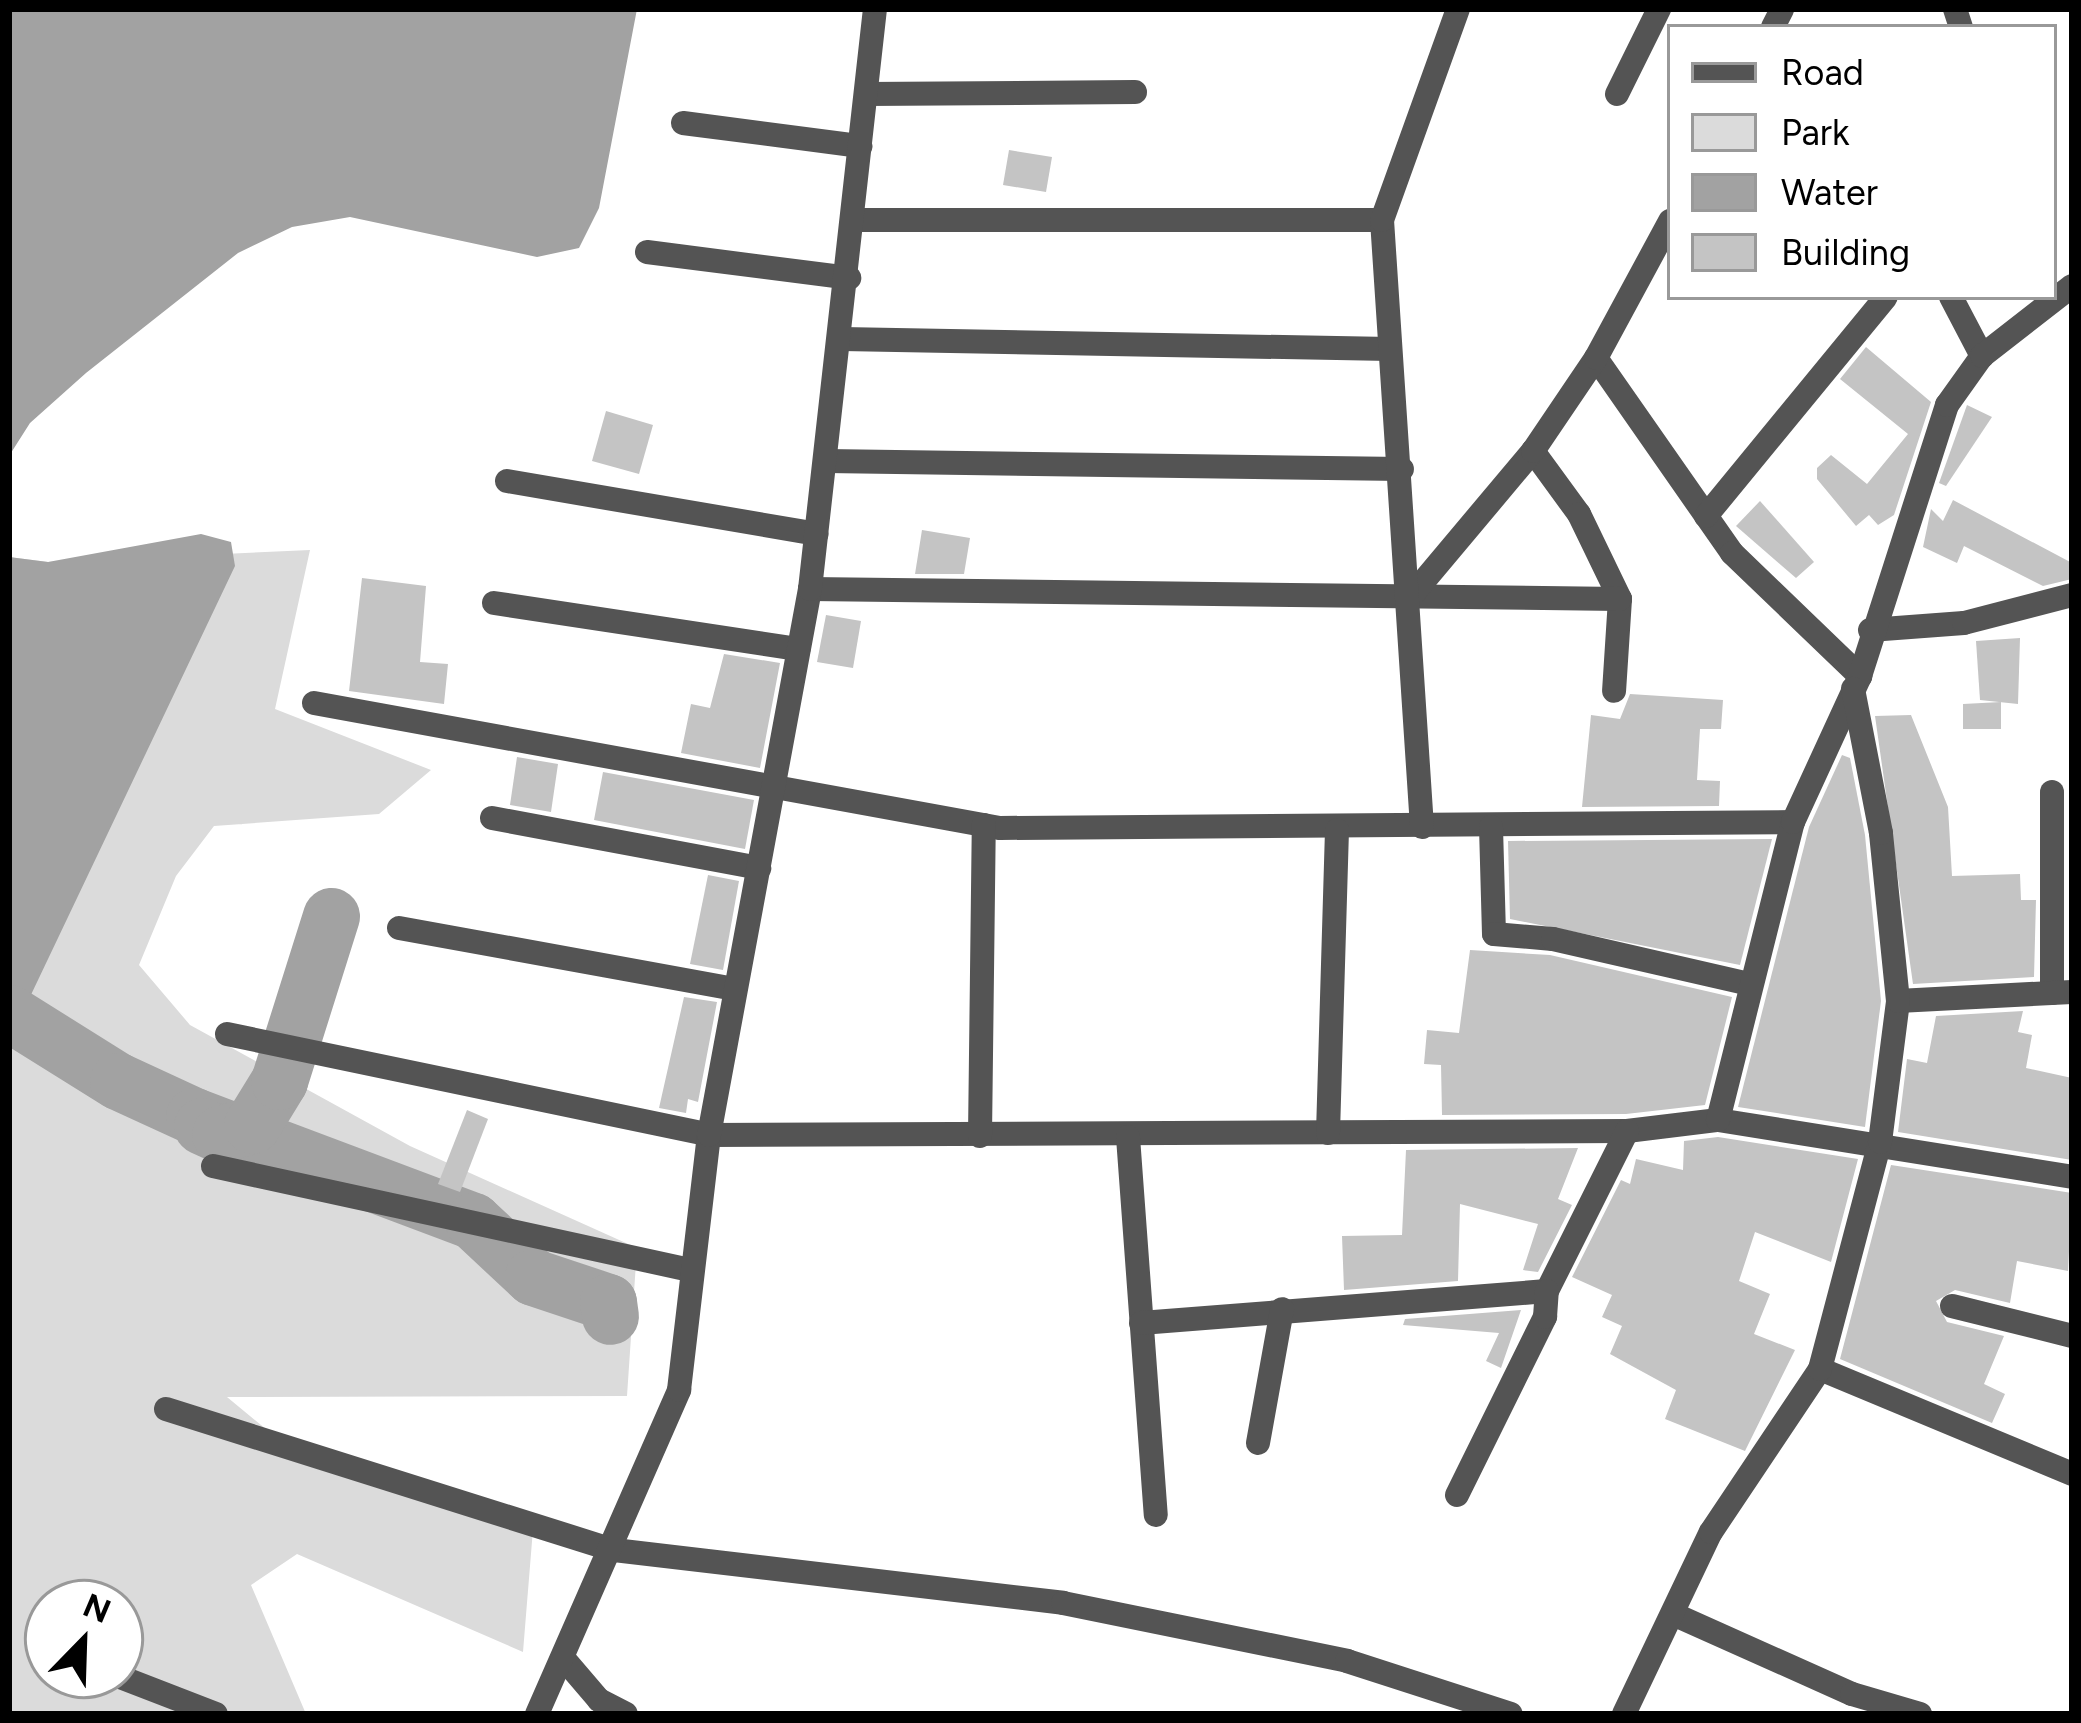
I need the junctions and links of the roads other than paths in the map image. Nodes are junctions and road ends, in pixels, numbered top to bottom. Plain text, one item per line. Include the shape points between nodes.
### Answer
1 (874, 9) edge
2 (1458, 9) edge
3 (1659, 9) edge
4 (1135, 92) dead end
5 (866, 94) junction
6 (1618, 94) dead end
7 (682, 123) dead end
8 (861, 146) junction
9 (855, 220) junction
10 (1382, 220) junction
11 (1667, 227) edge
12 (647, 252) dead end
13 (849, 278) junction
14 (1884, 300) edge
15 (1953, 300) edge
16 (2048, 300) edge
17 (842, 339) junction
18 (1390, 350) junction
19 (1982, 356) junction
20 (1596, 358) junction
21 (1533, 451) junction
22 (826, 461) junction
23 (1402, 469) junction
24 (507, 482) dead end
25 (1706, 516) junction
26 (817, 534) junction
27 (809, 590) junction
28 (2072, 595) edge
29 (1620, 599) junction
30 (1407, 601) junction
31 (494, 603) dead end
32 (1870, 630) junction
33 (799, 650) junction
34 (1857, 683) junction
35 (1614, 691) dead end
36 (314, 703) dead end
37 (773, 786) junction
38 (2052, 792) dead end
39 (492, 818) dead end
40 (1792, 822) junction
41 (984, 825) junction
42 (1422, 826) junction
43 (1491, 827) junction
44 (1337, 830) junction
45 (759, 868) junction
46 (399, 928) dead end
47 (1750, 984) junction
48 (735, 988) junction
49 (2062, 993) edge
50 (1898, 1001) junction
51 (226, 1034) dead end
52 (1718, 1120) junction
53 (1627, 1131) junction
54 (1328, 1133) junction
55 (709, 1135) junction
56 (980, 1136) junction
57 (1128, 1137) junction
58 (1880, 1142) junction
59 (213, 1166) dead end
60 (2072, 1177) edge
61 (689, 1270) junction
62 (1546, 1291) junction
63 (1952, 1306) dead end
64 (1282, 1309) junction
65 (1142, 1323) junction
66 (2072, 1336) edge
67 (1820, 1369) junction
68 (166, 1408) dead end
69 (1258, 1443) dead end
70 (2072, 1474) edge
71 (1457, 1495) dead end
72 (1156, 1515) dead end
73 (614, 1550) junction
74 (1673, 1614) junction
75 (564, 1659) junction
76 (144, 1686) edge
77 (216, 1714) edge
78 (537, 1714) edge
79 (626, 1714) edge
80 (1510, 1714) edge
81 (1624, 1714) edge
82 (1920, 1714) edge

1 - 5 street
2 - 10 street
3 - 6 street
4 - 5 street
5 - 8 street
7 - 8 street
8 - 9 street
9 - 10 street
9 - 13 street
10 - 18 street
11 - 20 street
12 - 13 street
13 - 17 street
14 - 25 street
15 - 19 street
16 - 19 street
17 - 18 street
17 - 22 street
18 - 23 street
19 - 32 street via 1947,405
20 - 21 street
20 - 25 street
21 - 29 street via 1579,514
21 - 30 street
22 - 23 street
22 - 26 street
23 - 30 street
24 - 26 street
25 - 34 street
26 - 27 street
27 - 30 street via 1060,597 1312,591
27 - 33 street
28 - 32 street via 1964,623
29 - 30 street via 1518,592
29 - 35 street
30 - 42 street
31 - 33 street
32 - 34 street
33 - 37 street
34 - 40 street
34 - 50 street
36 - 37 street
37 - 41 street
37 - 45 street
38 - 49 street
39 - 45 street
40 - 43 street
40 - 47 street
41 - 44 street
41 - 56 street
42 - 43 street
42 - 44 street
43 - 47 street via 1494,934 1553,939
44 - 54 street
45 - 48 street
46 - 48 street
47 - 52 street
48 - 55 street
49 - 50 street
50 - 58 street
51 - 55 street
52 - 53 street
52 - 58 street
53 - 54 street
53 - 62 street
54 - 57 street
55 - 56 street
55 - 61 street
56 - 57 street
57 - 65 street
58 - 60 street
58 - 67 street
59 - 61 street
61 - 73 street via 679,1390
62 - 64 street
62 - 71 street via 1544,1317
63 - 66 street
64 - 65 street
64 - 69 street
65 - 72 street
67 - 70 street
67 - 74 street via 1711,1532
68 - 73 street
73 - 75 street
73 - 80 street via 1063,1603 1347,1661
74 - 81 street
74 - 82 street via 1852,1694
75 - 78 street
75 - 79 street via 599,1700
76 - 77 street

